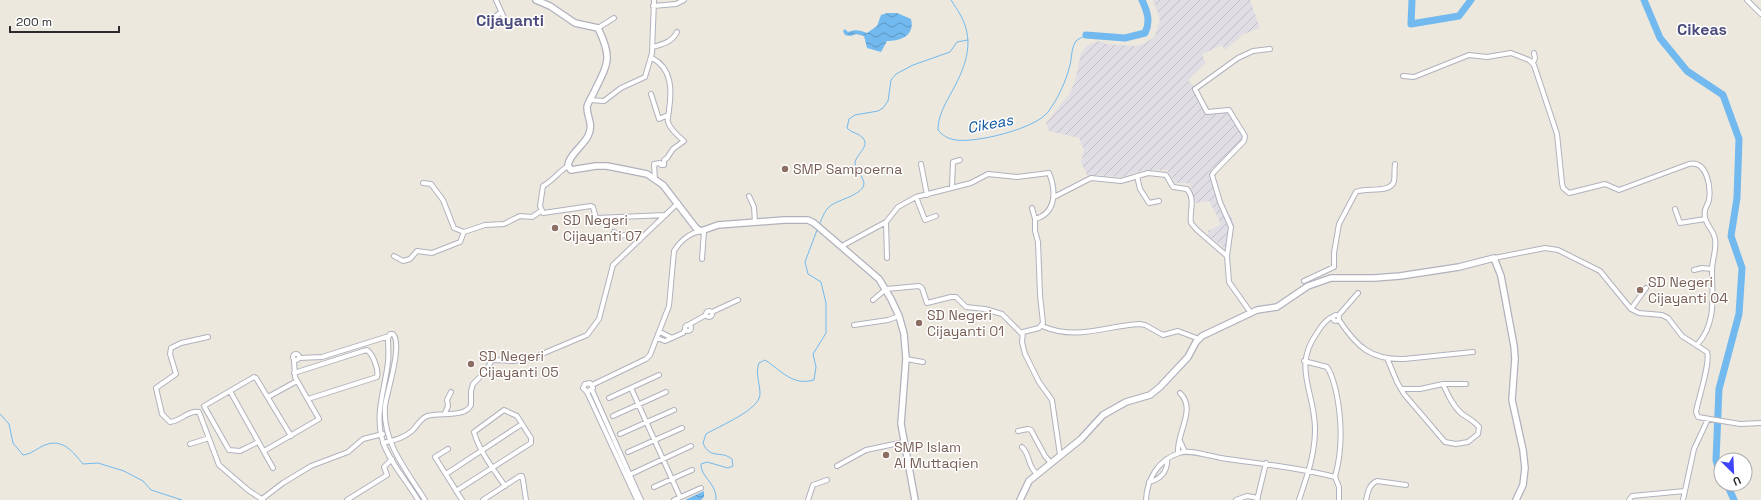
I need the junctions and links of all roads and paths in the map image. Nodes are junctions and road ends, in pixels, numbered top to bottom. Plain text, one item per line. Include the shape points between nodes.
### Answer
1 (496, 0) edge
2 (536, 0) edge
3 (654, 0) edge
4 (684, 0) edge
5 (1747, 0) edge
6 (654, 6) junction
7 (500, 13) junction
8 (1761, 14) edge
9 (614, 18) dead end
10 (492, 19) dead end
11 (500, 24) dead end
12 (598, 28) junction
13 (677, 32) dead end
14 (652, 47) junction
15 (1270, 49) dead end
16 (1534, 53) dead end
17 (652, 58) junction
18 (1533, 63) junction
19 (1403, 76) dead end
20 (651, 94) dead end
21 (590, 100) junction
22 (668, 116) junction
23 (960, 160) dead end
24 (921, 164) dead end
25 (1395, 164) dead end
26 (568, 166) junction
27 (1137, 176) junction
28 (656, 180) junction
29 (423, 183) dead end
30 (952, 187) junction
31 (927, 195) junction
32 (749, 196) dead end
33 (916, 197) junction
34 (1054, 197) junction
35 (1159, 201) dead end
36 (678, 203) junction
37 (1032, 208) dead end
38 (1675, 209) dead end
39 (541, 211) junction
40 (666, 215) junction
41 (936, 216) dead end
42 (1035, 218) junction
43 (1705, 219) junction
44 (886, 222) junction
45 (755, 223) junction
46 (703, 231) junction
47 (464, 232) junction
48 (614, 232) dead end
49 (640, 240) junction
50 (842, 246) junction
51 (394, 256) dead end
52 (1227, 256) junction
53 (887, 258) dead end
54 (1494, 258) junction
55 (702, 259) dead end
56 (1712, 269) junction
57 (1694, 270) dead end
58 (1304, 281) dead end
59 (1646, 288) dead end
60 (886, 289) junction
61 (1358, 293) dead end
62 (738, 300) dead end
63 (873, 300) dead end
64 (1631, 309) junction
65 (1251, 313) junction
66 (898, 316) junction
67 (1337, 317) junction
68 (854, 325) dead end
69 (1042, 326) junction
70 (660, 332) junction
71 (1022, 334) junction
72 (388, 336) junction
73 (208, 337) dead end
74 (657, 338) junction
75 (672, 338) junction
76 (1199, 339) junction
77 (1697, 345) junction
78 (1473, 352) dead end
79 (1387, 358) junction
80 (906, 359) junction
81 (1304, 361) junction
82 (923, 362) dead end
83 (294, 373) junction
84 (658, 375) dead end
85 (298, 381) junction
86 (592, 384) junction
87 (1443, 384) junction
88 (1466, 384) dead end
89 (631, 388) junction
90 (1401, 389) junction
91 (592, 390) junction
92 (230, 391) junction
93 (451, 392) dead end
94 (587, 392) junction
95 (666, 392) dead end
96 (1180, 393) dead end
97 (268, 397) junction
98 (609, 398) dead end
99 (308, 399) junction
100 (638, 404) junction
101 (674, 410) dead end
102 (445, 413) junction
103 (612, 416) dead end
104 (1710, 420) junction
105 (646, 422) junction
106 (1761, 423) edge
107 (522, 424) junction
108 (682, 428) dead end
109 (1018, 431) dead end
110 (387, 433) junction
111 (381, 434) junction
112 (620, 434) dead end
113 (291, 436) junction
114 (208, 438) junction
115 (654, 440) junction
116 (390, 441) junction
117 (1180, 441) junction
118 (258, 442) junction
119 (904, 442) junction
120 (383, 443) junction
121 (190, 444) dead end
122 (691, 446) dead end
123 (1022, 447) dead end
124 (448, 448) dead end
125 (483, 450) junction
126 (264, 451) junction
127 (628, 452) dead end
128 (1185, 452) junction
129 (1178, 453) junction
130 (1060, 455) junction
131 (663, 459) junction
132 (1167, 459) junction
133 (392, 460) junction
134 (1051, 463) junction
135 (1266, 463) junction
136 (837, 466) dead end
137 (273, 468) dead end
138 (493, 468) junction
139 (692, 470) dead end
140 (1309, 470) junction
141 (446, 474) junction
142 (1037, 474) junction
143 (628, 475) junction
144 (1335, 477) junction
145 (672, 479) junction
146 (827, 480) dead end
147 (1149, 482) junction
148 (1406, 485) dead end
149 (505, 486) junction
150 (654, 487) dead end
151 (701, 488) dead end
152 (456, 491) junction
153 (1685, 491) junction
154 (680, 497) junction
155 (525, 499) edge
156 (1257, 499) edge
157 (263, 500) edge
158 (347, 500) edge
159 (418, 500) edge
160 (425, 500) edge
161 (462, 500) edge
162 (483, 500) edge
163 (640, 500) edge
164 (674, 500) edge
165 (808, 500) edge
166 (915, 500) edge
167 (1020, 500) edge
168 (1146, 500) edge
169 (1236, 500) edge
170 (1299, 500) edge
171 (1339, 500) edge
172 (1366, 500) edge
173 (1516, 500) edge
174 (1629, 500) edge
175 (1683, 500) edge

1 - 7 street
2 - 12 main road via 575,23
3 - 6 street
4 - 6 street via 676,4
5 - 8 street
6 - 14 street
7 - 10 street
7 - 11 street via 505,20
9 - 12 street
12 - 21 main road via 607,46 609,58
13 - 14 street via 668,42
14 - 17 street
15 - 52 street via 1250,52 1195,89 1207,112 1229,110 1245,136 1244,141 1212,175 1231,227
16 - 18 street
17 - 21 street via 645,77 621,88 604,101
17 - 22 street via 663,65 668,75
18 - 19 street via 1511,54 1487,57 1469,55 1414,77
18 - 43 street via 1557,134 1559,167 1563,188 1567,192 1605,184 1619,190 1694,163 1701,166 1707,178 1709,201 1704,208
20 - 22 street via 659,119
21 - 26 main road via 587,106 591,128
22 - 28 street via 668,123 684,140 664,160 664,165 654,164
23 - 30 street via 952,162
24 - 31 street
25 - 58 street via 1392,185 1356,192 1339,224 1334,267
26 - 28 main road via 571,170 608,166 647,174
26 - 39 street via 558,173 554,180 543,186
27 - 34 street via 1121,181 1090,178
27 - 35 street via 1140,189 1149,203
27 - 52 street via 1151,173 1166,175 1173,187 1187,189 1192,204 1191,223
28 - 36 main road
29 - 47 street via 431,184 443,200 454,228
30 - 31 street
30 - 34 street via 971,183 988,174 1017,177 1049,173
31 - 33 street
32 - 45 street via 754,206
33 - 41 street via 925,220
33 - 44 street via 898,207
34 - 42 street via 1045,215
36 - 40 street
36 - 46 main road via 696,228
37 - 42 street
38 - 43 street via 1680,224
39 - 40 street via 546,213 591,206 596,218
39 - 47 street via 532,217 520,216 504,224 485,225
40 - 49 street
42 - 69 street
43 - 56 street via 1715,239
44 - 50 street
44 - 53 street
45 - 46 main road via 718,225
45 - 50 main road via 801,219 814,223
46 - 55 street
46 - 70 street via 694,232 678,243 674,251 669,306
47 - 51 street via 460,242 432,252 417,251 410,259 403,261
48 - 49 street via 621,236 631,233
49 - 102 street via 610,269 599,319 587,335 530,359 492,360 486,371 473,384 470,408 462,413
50 - 60 main road via 874,274
52 - 65 street via 1229,282
54 - 64 street via 1545,248 1558,250 1600,271
54 - 65 main road via 1400,276 1331,278 1308,286 1277,307
54 - 173 main road via 1501,276 1514,346 1512,400 1525,468 1523,485
56 - 57 street
56 - 77 street via 1712,314 1705,334
59 - 64 street
60 - 63 street
60 - 66 main road
60 - 71 street via 921,286 927,303 956,297 966,307 1002,314
61 - 67 street
62 - 75 street via 712,312 708,311 706,315 688,325 691,329
64 - 77 street via 1668,318 1682,336
65 - 76 main road
66 - 68 street
66 - 80 main road via 904,334
67 - 79 street via 1361,347 1373,355
67 - 81 street via 1327,320 1316,333
69 - 71 street
69 - 76 street via 1058,331 1084,333 1139,324 1163,335 1178,331
70 - 74 street
70 - 75 street
71 - 130 street via 1025,354 1039,382 1052,400
72 - 83 street via 322,358 296,359
72 - 110 street via 393,334 396,340 385,407
72 - 111 street via 388,362 380,406
73 - 114 street via 180,343 171,348 170,354 176,374 156,388 162,414 167,421 175,422 193,412 199,412
74 - 75 street via 665,341
74 - 86 street via 646,359
76 - 130 main road via 1188,357 1157,390 1146,397 1126,402 1110,410 1081,439
77 - 104 street via 1707,352 1709,358 1696,415 1701,419
78 - 79 street via 1404,359
79 - 90 street
80 - 82 street
80 - 119 main road via 901,413
81 - 140 street via 1315,429 1314,453
81 - 144 street via 1327,368 1335,388 1342,426
83 - 85 street
83 - 99 street via 367,350 371,353 377,376
84 - 89 street
85 - 97 street
85 - 99 street
86 - 91 street
86 - 94 street via 587,382 583,386
87 - 88 street
87 - 90 street
87 - 90 street via 1458,410 1479,428 1478,434 1468,442 1445,442
89 - 98 street
89 - 100 street
91 - 94 street
91 - 143 street
92 - 97 street via 254,377
92 - 118 street
92 - 118 street via 204,406 228,448 243,451
93 - 102 street
94 - 143 street
95 - 100 street
96 - 117 street via 1185,399 1186,410
97 - 113 street
99 - 113 street via 319,418
100 - 103 street
100 - 105 street
101 - 105 street
102 - 116 street via 424,418 399,440
104 - 106 street via 1740,424
104 - 153 street via 1694,449
105 - 112 street
105 - 115 street
107 - 125 street
107 - 125 street via 517,416 504,410 474,432
107 - 138 street via 532,440
108 - 115 street
109 - 134 street via 1031,430 1044,456
110 - 111 street
110 - 116 street
111 - 120 street
111 - 157 street via 363,439 348,452 311,466 283,483
113 - 126 street
114 - 121 street
114 - 157 street via 219,465
115 - 127 street
115 - 131 street
116 - 120 street
116 - 160 street
117 - 128 street
117 - 129 street
118 - 126 street
119 - 136 street via 866,450
119 - 166 main road
120 - 133 street
122 - 131 street
123 - 142 street
124 - 141 street via 435,457
125 - 138 street
125 - 141 street
126 - 137 street
128 - 129 street
128 - 135 street
129 - 132 street
130 - 134 main road
131 - 143 street
131 - 145 street
132 - 147 street via 1154,471
132 - 147 street via 1167,468 1162,475
133 - 158 street via 384,467 387,474
133 - 159 street
134 - 142 main road
135 - 140 street
135 - 156 street
138 - 149 street
138 - 152 street
139 - 145 street
140 - 144 street
140 - 170 street
141 - 152 street
142 - 167 main road via 1027,483
143 - 163 street
144 - 171 street via 1340,487
145 - 150 street
145 - 154 street
146 - 165 street via 813,485
147 - 168 street
148 - 172 street via 1377,481 1372,483
149 - 155 street via 522,476
149 - 162 street
151 - 154 street
152 - 161 street
153 - 174 street via 1632,496
153 - 175 street
154 - 164 street
156 - 169 street via 1247,496

